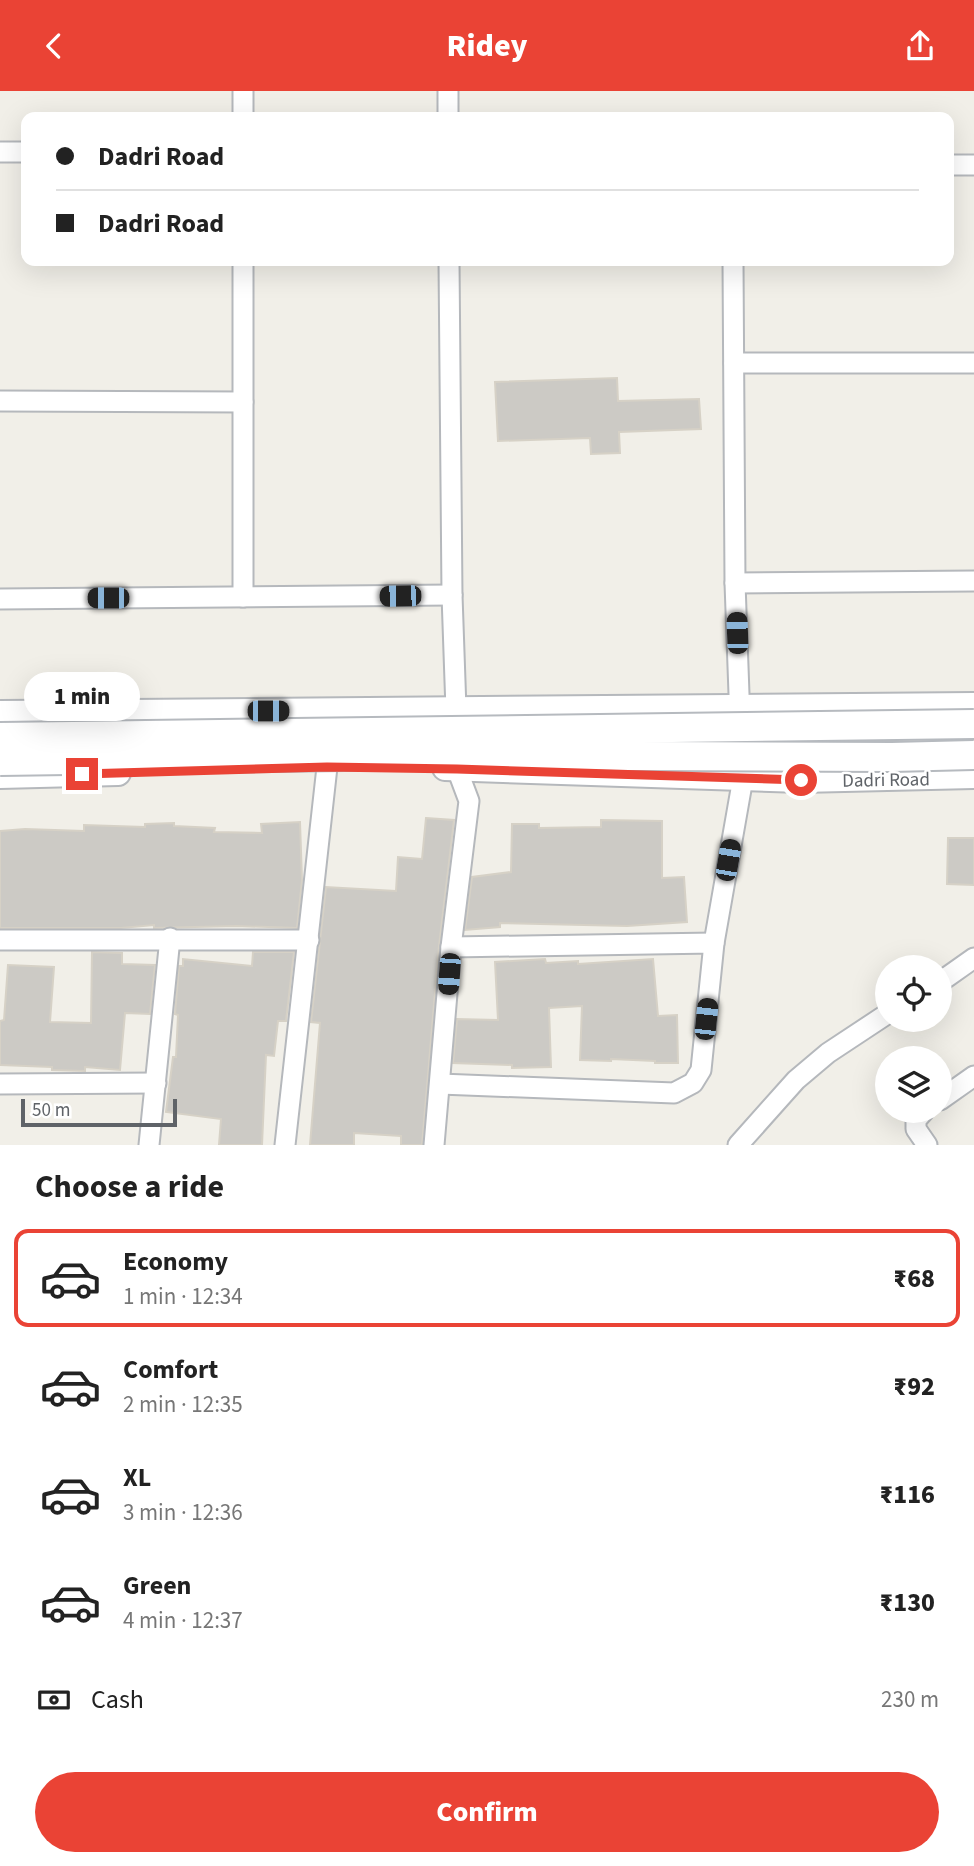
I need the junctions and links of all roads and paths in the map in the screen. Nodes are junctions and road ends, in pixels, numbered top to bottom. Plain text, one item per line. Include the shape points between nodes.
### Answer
1 (243, 91) edge
2 (448, 91) edge
3 (243, 112) edge
4 (448, 112) edge
5 (0, 152) edge
6 (21, 152) edge
7 (954, 165) edge
8 (974, 165) edge
9 (243, 266) edge
10 (449, 266) edge
11 (733, 266) edge
12 (734, 363) junction
13 (974, 363) edge
14 (0, 401) edge
15 (243, 402) junction
16 (974, 582) edge
17 (735, 583) junction
18 (452, 595) junction
19 (243, 597) junction
20 (0, 599) edge
21 (928, 705) junction
22 (974, 705) edge
23 (739, 708) junction
24 (456, 710) junction
25 (0, 713) edge
26 (974, 725) edge
27 (0, 737) edge
28 (974, 755) edge
29 (0, 761) edge
30 (327, 767) junction
31 (457, 769) junction
32 (0, 776) edge
33 (974, 776) edge
34 (743, 778) junction
35 (934, 778) junction
36 (170, 938) junction
37 (0, 940) edge
38 (309, 940) junction
39 (713, 943) junction
40 (451, 947) junction
41 (974, 958) edge
42 (952, 974) edge
43 (875, 1022) edge
44 (974, 1076) edge
45 (156, 1083) junction
46 (0, 1084) edge
47 (440, 1084) junction
48 (952, 1092) edge
49 (916, 1123) edge
50 (149, 1145) edge
51 (285, 1145) edge
52 (433, 1145) edge
53 (738, 1145) edge
54 (926, 1145) edge

1 - 3 street
2 - 4 street
5 - 6 street
7 - 8 street
9 - 15 street
10 - 18 street
11 - 12 street
12 - 13 street
12 - 17 street
14 - 15 street
15 - 19 street
16 - 17 street
17 - 23 street
18 - 19 street
18 - 24 street
19 - 20 street
21 - 22 street
21 - 23 street
21 - 35 street
23 - 24 street
23 - 34 street
24 - 25 street
26 - 27 main road, bridge
28 - 29 main road, bridge
30 - 31 street, Dadri Road
30 - 32 street, Dadri Road
30 - 38 street
31 - 34 street, Dadri Road
31 - 40 street via 469,801
33 - 35 street, Dadri Road
34 - 35 street, Dadri Road
34 - 39 street
36 - 37 street
36 - 38 street
36 - 45 street
38 - 51 street
39 - 40 street
39 - 47 street via 701,1070 693,1083 674,1093
40 - 47 street
41 - 42 street
43 - 53 street via 796,1080
44 - 48 street
45 - 46 street
45 - 50 street
47 - 52 street
49 - 54 street

